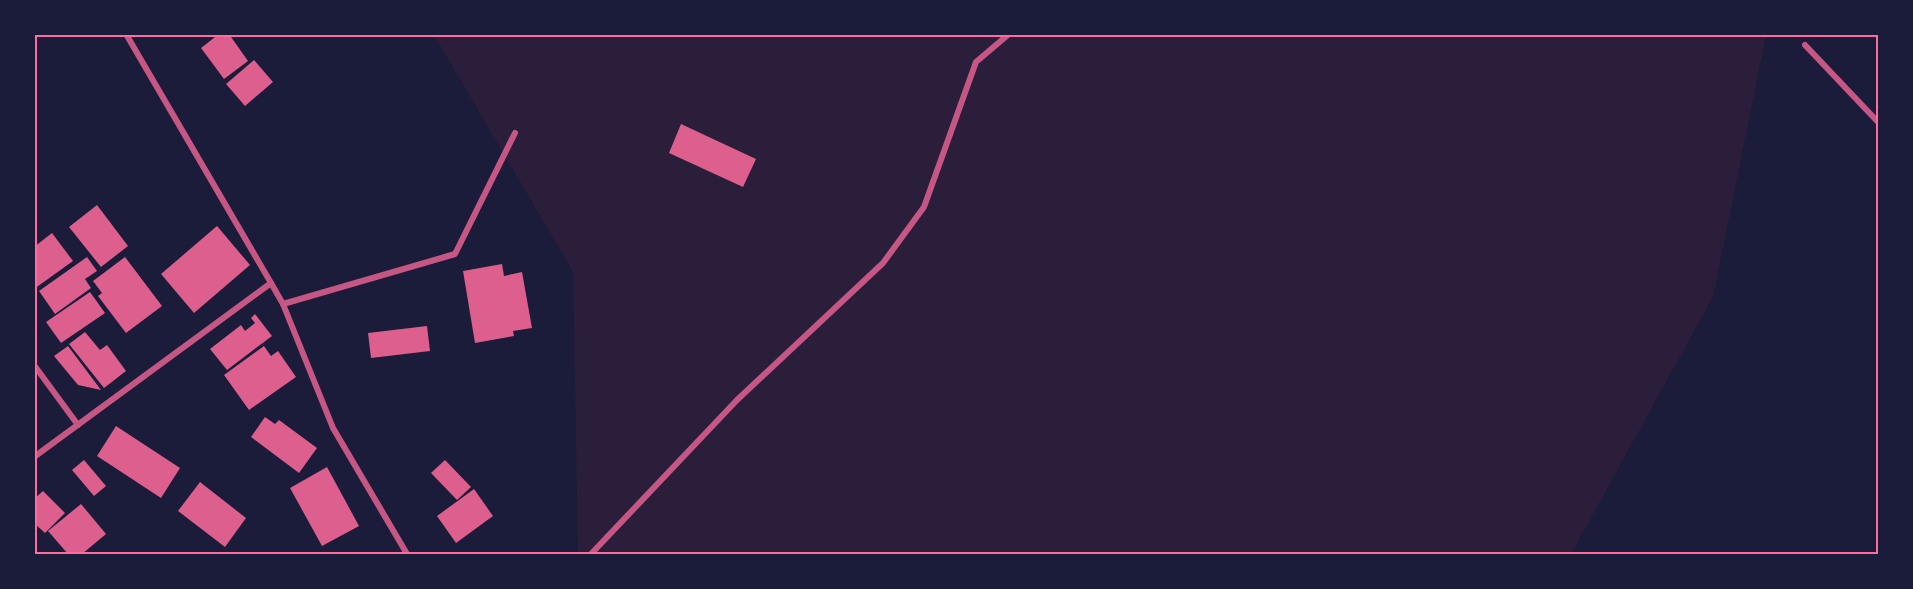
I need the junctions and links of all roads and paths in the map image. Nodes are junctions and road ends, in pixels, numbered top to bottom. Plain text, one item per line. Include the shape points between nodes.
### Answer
1 (126, 34) edge
2 (1008, 34) edge
3 (1805, 45) dead end
4 (1878, 122) edge
5 (515, 133) dead end
6 (271, 283) junction
7 (283, 304) junction
8 (34, 365) edge
9 (78, 424) junction
10 (34, 457) edge
11 (407, 555) edge
12 (591, 555) edge

1 - 6 street
2 - 12 street via 976,62 924,207 883,263 736,400
3 - 4 street
5 - 7 street via 455,254
6 - 7 street
6 - 9 street
7 - 11 street via 333,428
8 - 9 street
9 - 10 street

